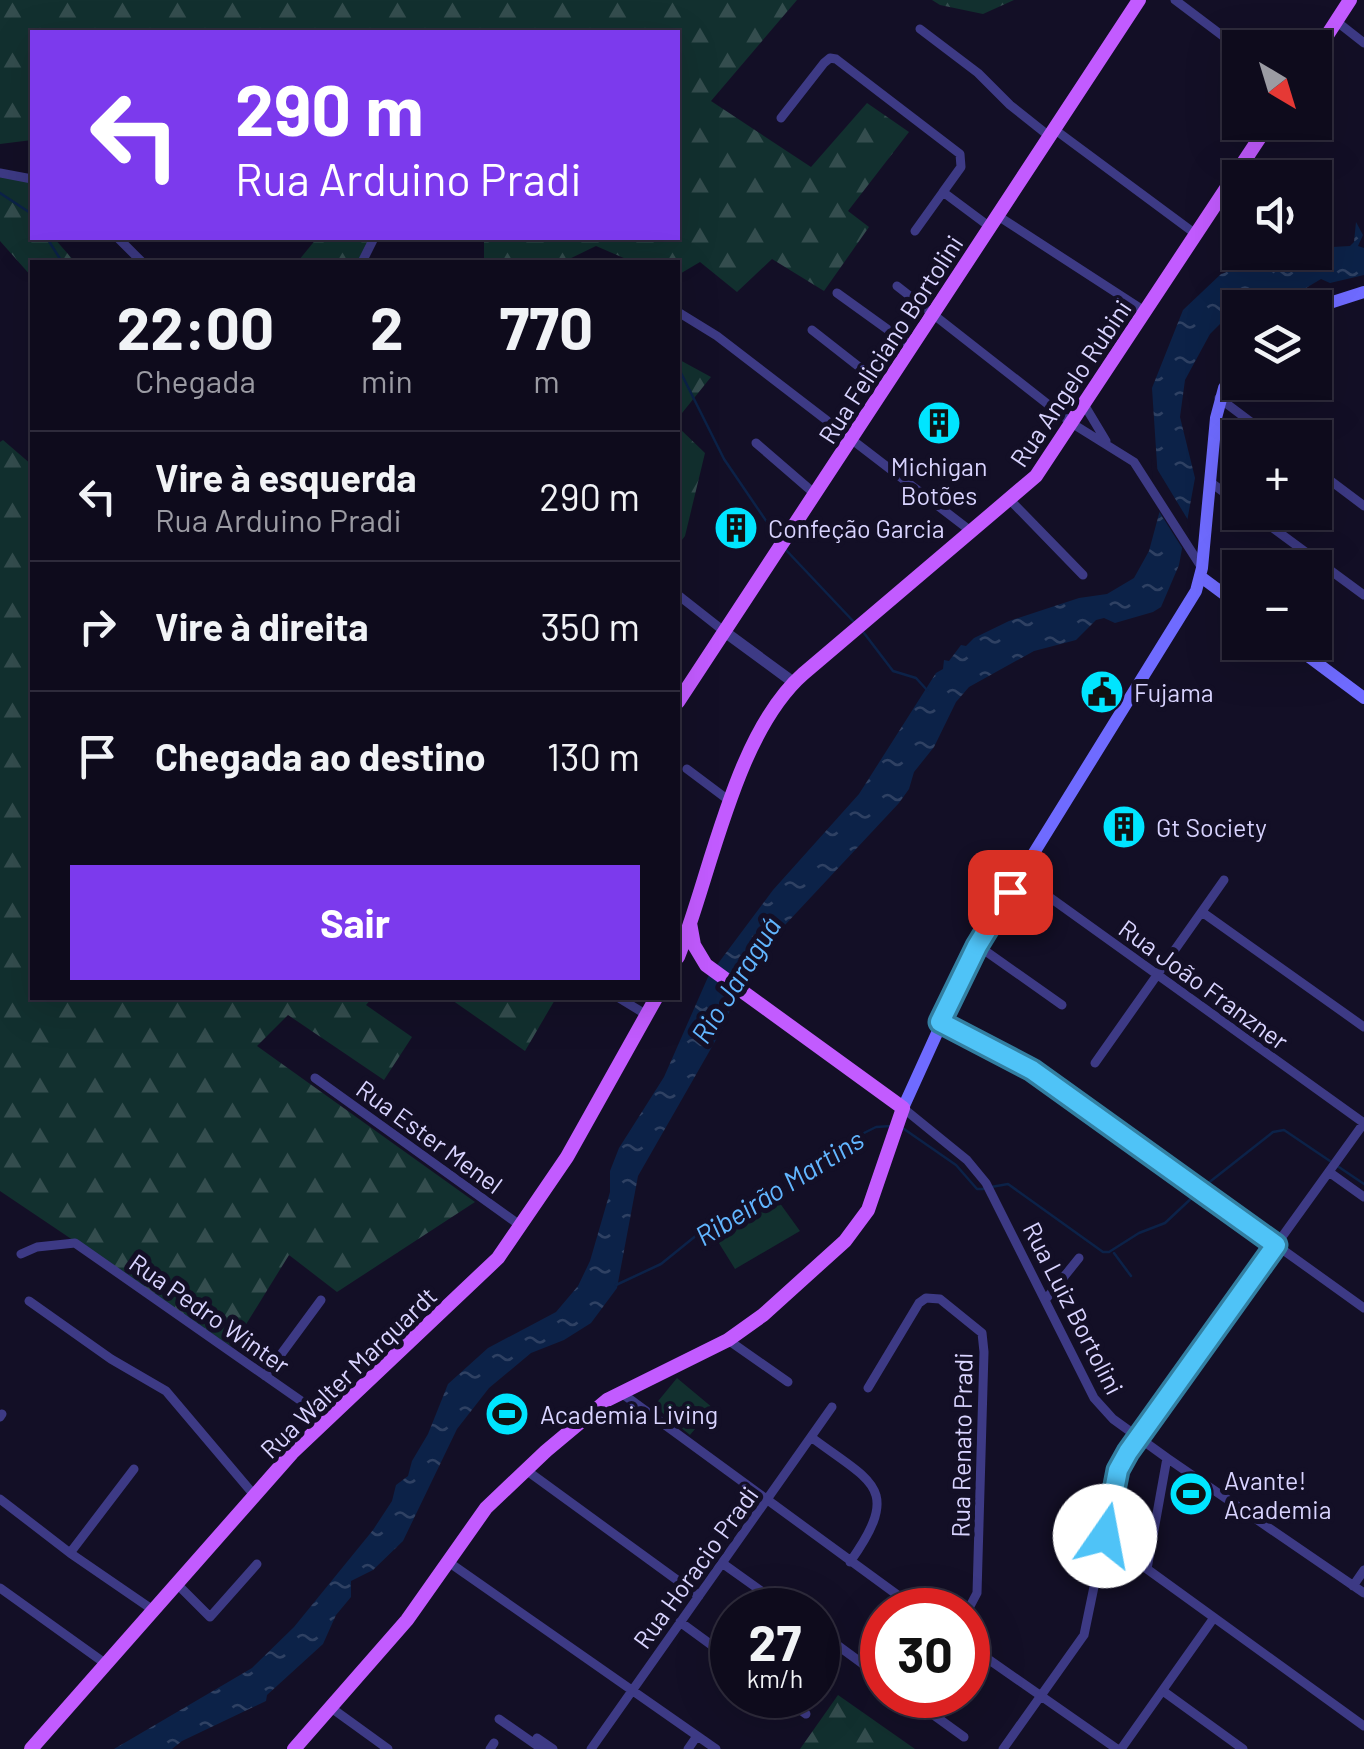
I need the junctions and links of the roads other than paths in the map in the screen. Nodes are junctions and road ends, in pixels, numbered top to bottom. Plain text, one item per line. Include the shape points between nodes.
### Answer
1 (1139, 0) edge
2 (1174, 0) edge
3 (1350, 0) edge
4 (1336, 21) junction
5 (920, 29) dead end
6 (1330, 30) edge
7 (1222, 35) edge
8 (1364, 42) edge
9 (781, 118) dead end
10 (1052, 132) junction
11 (1258, 140) edge
12 (0, 173) edge
13 (30, 179) edge
14 (943, 192) junction
15 (994, 222) junction
16 (915, 230) dead end
17 (1196, 236) junction
18 (120, 240) edge
19 (140, 260) edge
20 (897, 286) dead end
21 (1364, 292) edge
22 (837, 293) dead end
23 (1332, 302) edge
24 (1146, 312) junction
25 (680, 313) edge
26 (934, 314) junction
27 (812, 330) dead end
28 (912, 347) junction
29 (886, 388) junction
30 (1222, 393) edge
31 (1219, 398) junction
32 (1085, 406) junction
33 (1248, 420) edge
34 (1073, 424) junction
35 (852, 439) junction
36 (756, 443) dead end
37 (1107, 443) junction
38 (1210, 482) junction
39 (1332, 482) edge
40 (1222, 491) edge
41 (815, 494) junction
42 (1010, 501) junction
43 (1364, 506) edge
44 (1276, 530) edge
45 (972, 532) junction
46 (1202, 572) junction
47 (1083, 575) dead end
48 (1222, 590) edge
49 (1364, 595) edge
50 (680, 597) edge
51 (725, 632) junction
52 (1313, 660) edge
53 (793, 682) junction
54 (1364, 698) edge
55 (680, 699) edge
56 (687, 770) dead end
57 (732, 802) junction
58 (1020, 876) junction
59 (1224, 880) dead end
60 (1202, 912) junction
61 (684, 926) edge
62 (977, 946) junction
63 (1158, 974) junction
64 (622, 1000) edge
65 (655, 1000) edge
66 (1062, 1005) dead end
67 (647, 1015) junction
68 (940, 1022) junction
69 (1364, 1027) edge
70 (1095, 1062) dead end
71 (315, 1078) dead end
72 (899, 1121) junction
73 (1364, 1123) edge
74 (1333, 1166) junction
75 (1364, 1197) edge
76 (521, 1226) junction
77 (1276, 1245) junction
78 (21, 1254) dead end
79 (1079, 1258) dead end
80 (1046, 1299) junction
81 (321, 1300) dead end
82 (28, 1301) dead end
83 (1364, 1308) edge
84 (728, 1340) junction
85 (265, 1376) junction
86 (788, 1382) dead end
87 (868, 1388) dead end
88 (620, 1392) junction
89 (832, 1407) dead end
90 (327, 1419) junction
91 (812, 1437) junction
92 (1138, 1438) junction
93 (1166, 1458) junction
94 (134, 1469) dead end
95 (526, 1470) junction
96 (255, 1496) junction
97 (0, 1499) edge
98 (766, 1501) junction
99 (70, 1553) junction
100 (448, 1562) junction
101 (850, 1562) junction
102 (722, 1563) junction
103 (257, 1564) dead end
104 (1364, 1570) edge
105 (177, 1584) junction
106 (1353, 1586) junction
107 (0, 1588) edge
108 (757, 1588) edge
109 (887, 1588) edge
110 (978, 1588) edge
111 (1364, 1593) edge
112 (699, 1596) junction
113 (154, 1610) junction
114 (1214, 1619) junction
115 (680, 1622) junction
116 (710, 1644) edge
117 (990, 1661) edge
118 (106, 1664) junction
119 (632, 1689) junction
120 (1163, 1691) junction
121 (1041, 1697) junction
122 (330, 1707) junction
123 (499, 1718) dead end
124 (938, 1718) edge
125 (1364, 1726) edge
126 (697, 1736) junction
127 (964, 1737) dead end
128 (537, 1738) dead end
129 (31, 1749) edge
130 (294, 1749) edge
131 (388, 1749) edge
132 (542, 1749) edge
133 (554, 1749) edge
134 (590, 1749) edge
135 (688, 1749) edge
136 (716, 1749) edge
137 (1004, 1749) edge
138 (1119, 1749) edge
139 (1243, 1749) edge

1 - 10 main road, Rua Feliciano Bortolini
2 - 7 street
3 - 4 main road
4 - 6 main road
4 - 8 street
5 - 10 street
9 - 14 street via 824,63 836,59 960,154 961,167
10 - 15 main road, Rua Feliciano Bortolini
10 - 17 street
11 - 17 main road, Rua Angelo Rubini
12 - 13 street
14 - 15 street
14 - 16 street
15 - 24 street
15 - 26 main road, Rua Feliciano Bortolini
17 - 24 main road, Rua Angelo Rubini
18 - 19 street
20 - 26 street
21 - 23 main road
22 - 28 street
24 - 32 main road, Rua Angelo Rubini
25 - 35 street
26 - 28 main road, Rua Feliciano Bortolini
26 - 34 street
27 - 29 street
28 - 29 main road, Rua Feliciano Bortolini
29 - 35 main road, Rua Feliciano Bortolini
30 - 31 main road
31 - 33 street
31 - 38 main road
32 - 34 main road, Rua Angelo Rubini
32 - 37 street
34 - 37 street
34 - 42 main road, Rua Angelo Rubini
35 - 41 main road, Rua Feliciano Bortolini
35 - 45 street
36 - 41 street
37 - 46 street via 1139,468
38 - 40 street
38 - 46 main road
39 - 43 street
41 - 51 main road, Rua Feliciano Bortolini
42 - 45 main road, Rua Angelo Rubini
42 - 47 street
44 - 49 street
45 - 53 main road, Rua Angelo Rubini
46 - 48 main road
46 - 58 main road
50 - 51 street
51 - 53 street
51 - 55 main road, Rua Feliciano Bortolini
52 - 54 main road
53 - 57 main road via 756,741
56 - 57 street
57 - 61 main road
58 - 62 main road
58 - 63 street, Rua João Franzner
59 - 60 street
60 - 63 street
60 - 69 street
61 - 72 main road via 708,966
62 - 66 street
62 - 68 main road
63 - 70 street
63 - 73 street, Rua João Franzner
64 - 67 street
65 - 67 main road, Rua Walter Marquardt
67 - 76 main road, Rua Walter Marquardt
68 - 72 main road
68 - 77 street via 1032,1070
71 - 76 street, Rua Ester Menel
72 - 80 street, Rua Luiz Bortolini via 967,1160 986,1183
72 - 84 main road via 858,1226
73 - 74 street
74 - 75 street
74 - 77 street
76 - 90 main road, Rua Walter Marquardt via 478,1278
77 - 83 street
77 - 92 street
78 - 85 street, Rua Pedro Winter via 69,1241
79 - 80 street
80 - 92 street, Rua Luiz Bortolini via 1101,1409
81 - 85 street
82 - 96 street via 166,1391
84 - 86 street
84 - 88 main road
85 - 90 street, Rua Pedro Winter
87 - 110 street, Rua Renato Pradi via 926,1298 940,1299 982,1332
88 - 95 main road
88 - 98 street
89 - 91 street, Rua Horacio Pradi
90 - 96 main road, Rua Walter Marquardt
91 - 98 street, Rua Horacio Pradi
91 - 101 street via 869,1480 878,1498 876,1521
92 - 93 street, Rua Luiz Bortolini
92 - 121 street via 1118,1470 1084,1635
93 - 106 street, Rua Luiz Bortolini
93 - 114 street via 1147,1569
94 - 99 street
95 - 100 main road via 486,1508
95 - 112 street
96 - 105 main road, Rua Walter Marquardt
97 - 99 street
98 - 101 street
98 - 102 street, Rua Horacio Pradi
99 - 113 street
100 - 119 street
100 - 122 main road
101 - 109 street
102 - 108 street
102 - 112 street, Rua Horacio Pradi
103 - 105 street via 210,1617
104 - 106 street
105 - 113 main road, Rua Walter Marquardt
106 - 111 street, Rua Luiz Bortolini
107 - 118 street
112 - 115 street, Rua Horacio Pradi
113 - 118 main road, Rua Walter Marquardt
114 - 120 street
114 - 125 street
115 - 116 street
115 - 119 street, Rua Horacio Pradi
117 - 121 street
118 - 129 main road, Rua Walter Marquardt
119 - 126 street
119 - 134 street, Rua Horacio Pradi
120 - 138 street
120 - 139 street
121 - 137 street
121 - 138 street
122 - 130 main road
122 - 131 street
123 - 132 street
124 - 127 street
126 - 135 street
126 - 136 street
128 - 133 street

